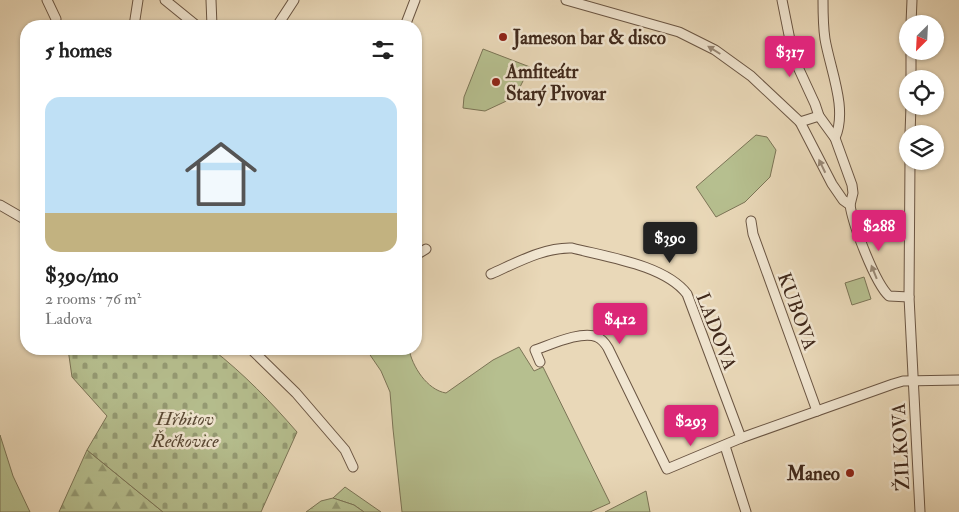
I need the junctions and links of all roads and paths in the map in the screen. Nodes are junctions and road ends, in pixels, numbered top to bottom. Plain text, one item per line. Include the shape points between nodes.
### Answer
1 (47, 0) edge
2 (138, 0) edge
3 (165, 0) edge
4 (211, 0) edge
5 (294, 0) edge
6 (415, 0) edge
7 (566, 0) edge
8 (782, 0) edge
9 (823, 0) edge
10 (912, 0) edge
11 (911, 15) edge
12 (56, 19) dead end
13 (135, 20) edge
14 (190, 20) edge
15 (212, 20) edge
16 (281, 20) edge
17 (407, 20) edge
18 (819, 116) junction
19 (800, 122) junction
20 (835, 138) junction
21 (910, 170) edge
22 (0, 204) edge
23 (850, 205) junction
24 (20, 216) edge
25 (751, 221) dead end
26 (426, 249) dead end
27 (422, 251) edge
28 (490, 274) dead end
29 (909, 298) junction
30 (256, 355) edge
31 (540, 362) dead end
32 (959, 380) edge
33 (912, 381) junction
34 (817, 411) junction
35 (741, 438) junction
36 (725, 446) junction
37 (353, 467) dead end
38 (746, 512) edge
39 (920, 512) edge

1 - 12 street
2 - 13 street
3 - 14 street
4 - 15 street
5 - 16 street
6 - 17 street
19 -> 7 street via 751,76 696,40 652,23
8 - 18 street via 793,54
9 - 20 street via 825,38 839,103 839,130
10 - 11 street
18 - 19 street
18 - 20 street
23 -> 19 street via 832,184
20 - 23 street via 852,185
21 - 29 street, ŽILKOVA
22 - 24 street
29 -> 23 street via 889,296 879,285
25 - 34 street, KUBOVA
26 - 27 street
28 - 35 street, LADOVA via 549,250 572,248 652,269 673,280 687,294
29 - 33 street, ŽILKOVA
30 - 37 street via 296,393 346,450
31 - 36 street via 536,350 581,335 596,336 608,348 667,469
32 - 33 street
33 - 34 street via 893,384
33 - 39 street, ŽILKOVA
34 - 35 street
35 - 36 street
36 - 38 street

